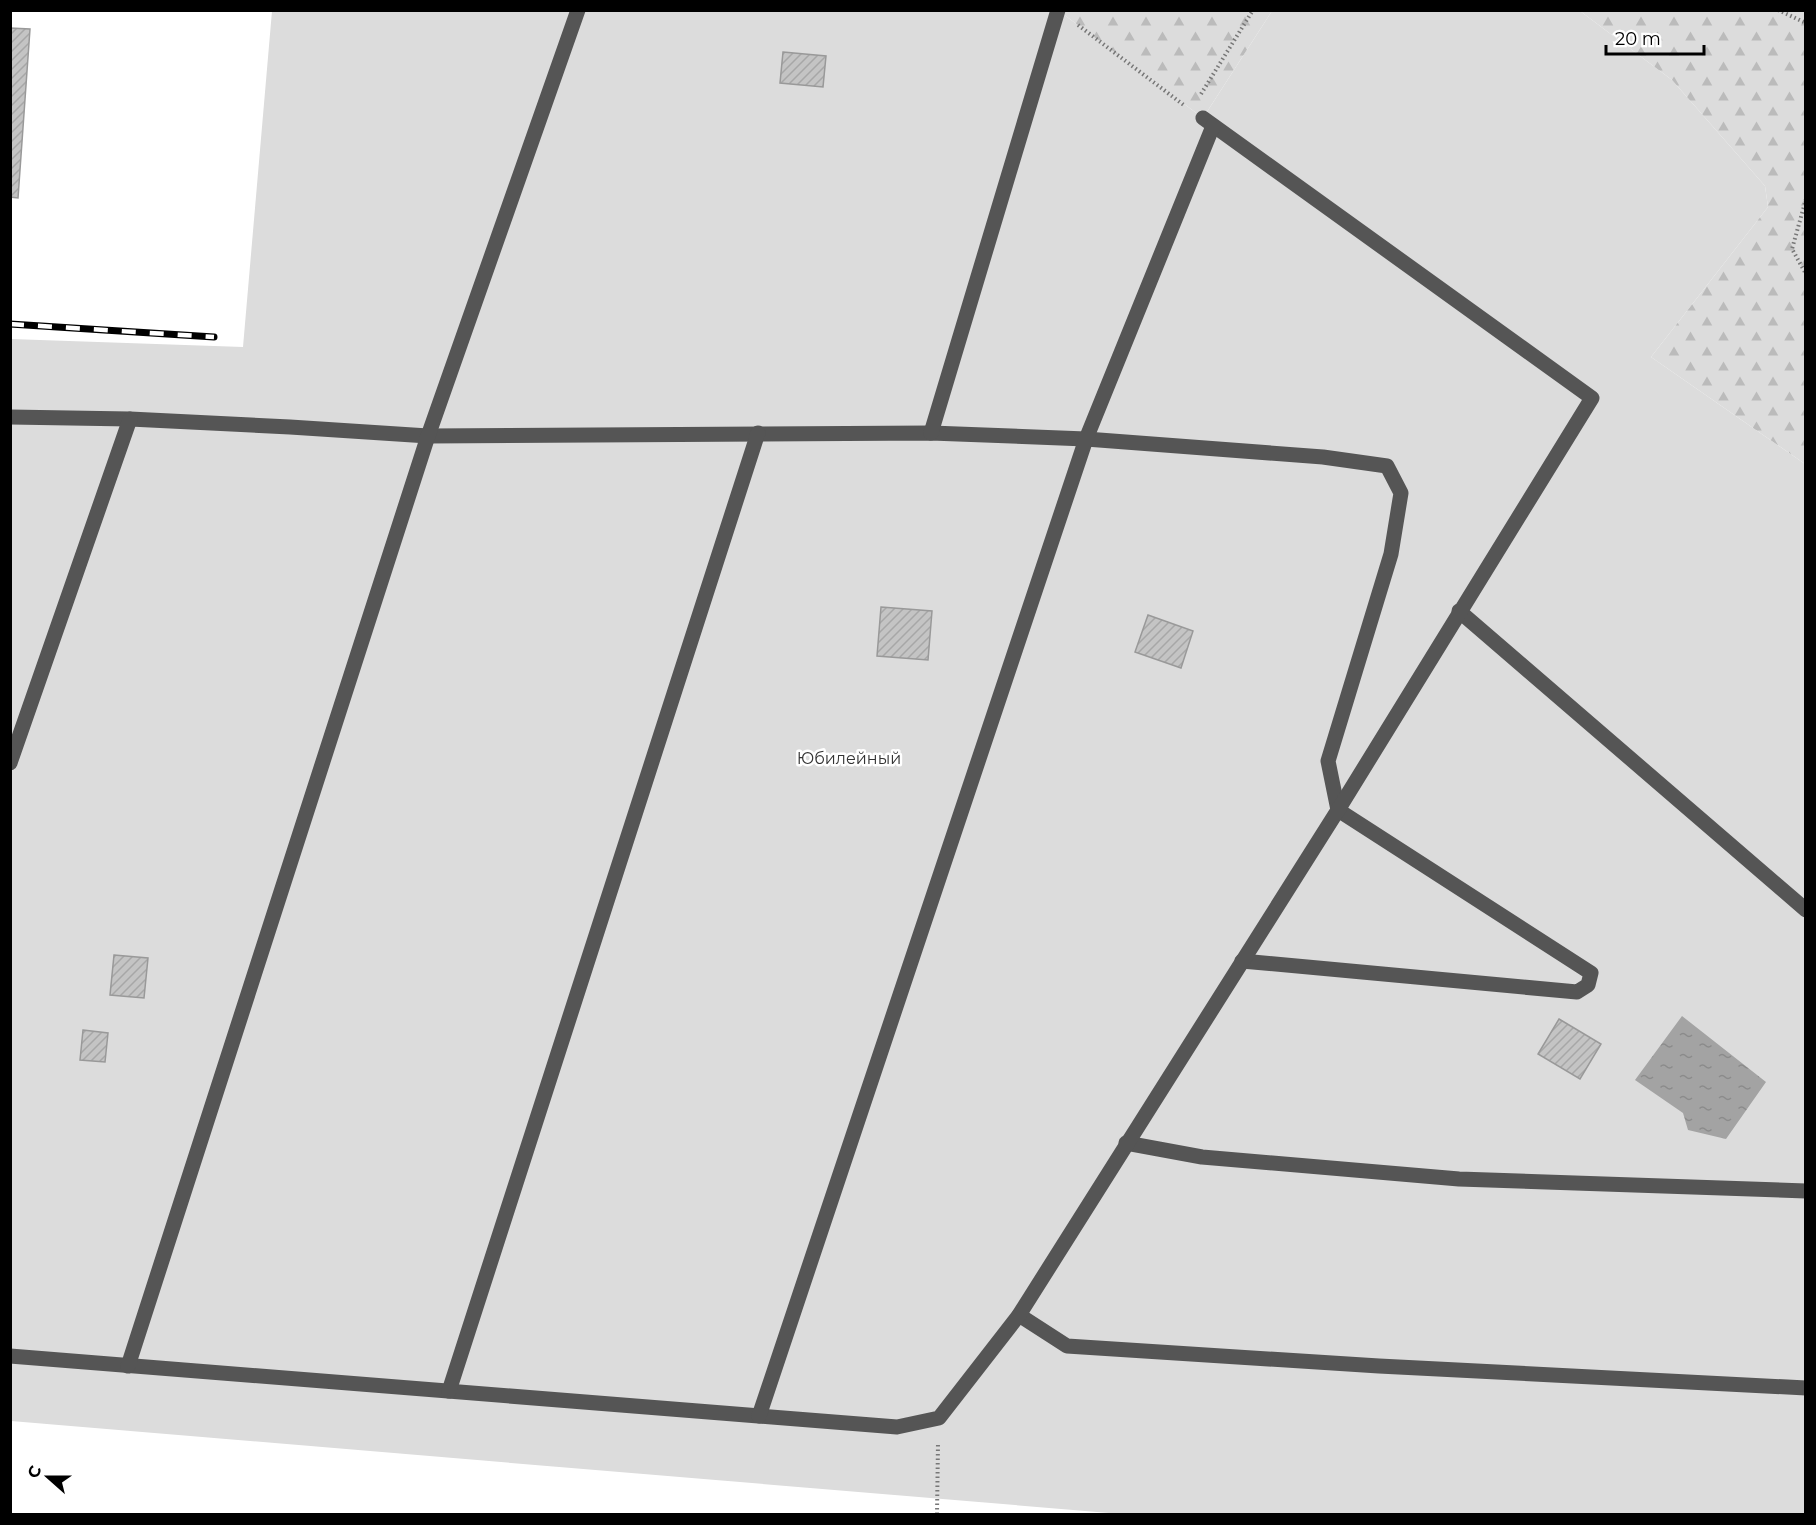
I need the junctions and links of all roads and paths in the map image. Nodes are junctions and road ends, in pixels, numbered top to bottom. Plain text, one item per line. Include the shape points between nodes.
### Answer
1 (578, 10) edge
2 (1058, 10) edge
3 (1253, 10) edge
4 (1778, 10) edge
5 (1806, 23) edge
6 (1078, 25) dead end
7 (1202, 118) junction
8 (1806, 199) edge
9 (1806, 273) edge
10 (10, 417) edge
11 (130, 419) junction
12 (758, 433) junction
13 (931, 433) junction
14 (428, 436) junction
15 (1086, 439) junction
16 (1459, 611) junction
17 (10, 764) edge
18 (1338, 810) junction
19 (1806, 910) edge
20 (1242, 961) junction
21 (1126, 1143) junction
22 (1806, 1191) edge
23 (1019, 1315) junction
24 (10, 1356) edge
25 (128, 1366) junction
26 (1806, 1388) edge
27 (449, 1391) junction
28 (759, 1416) junction
29 (939, 1418) junction
30 (937, 1515) edge

1 - 14 street
2 - 13 street
3 - 7 path
4 - 5 path
6 - 7 path
7 - 15 street
7 - 16 street via 1592,398
8 - 9 path via 1792,249
10 - 11 street
11 - 14 street
11 - 17 street
12 - 13 street
12 - 14 street
12 - 27 street
13 - 15 street
14 - 25 street
15 - 18 street via 1323,457 1387,466 1401,494 1392,554 1328,761
15 - 28 street
16 - 18 street
16 - 19 street
18 - 20 street
18 - 20 street via 1591,973 1588,985 1577,992
20 - 21 street
21 - 22 street via 1202,1158 1459,1179
21 - 23 street
23 - 26 street via 1067,1346
23 - 29 street
24 - 25 street
25 - 27 street
27 - 28 street
28 - 29 street via 897,1427
29 - 30 path

